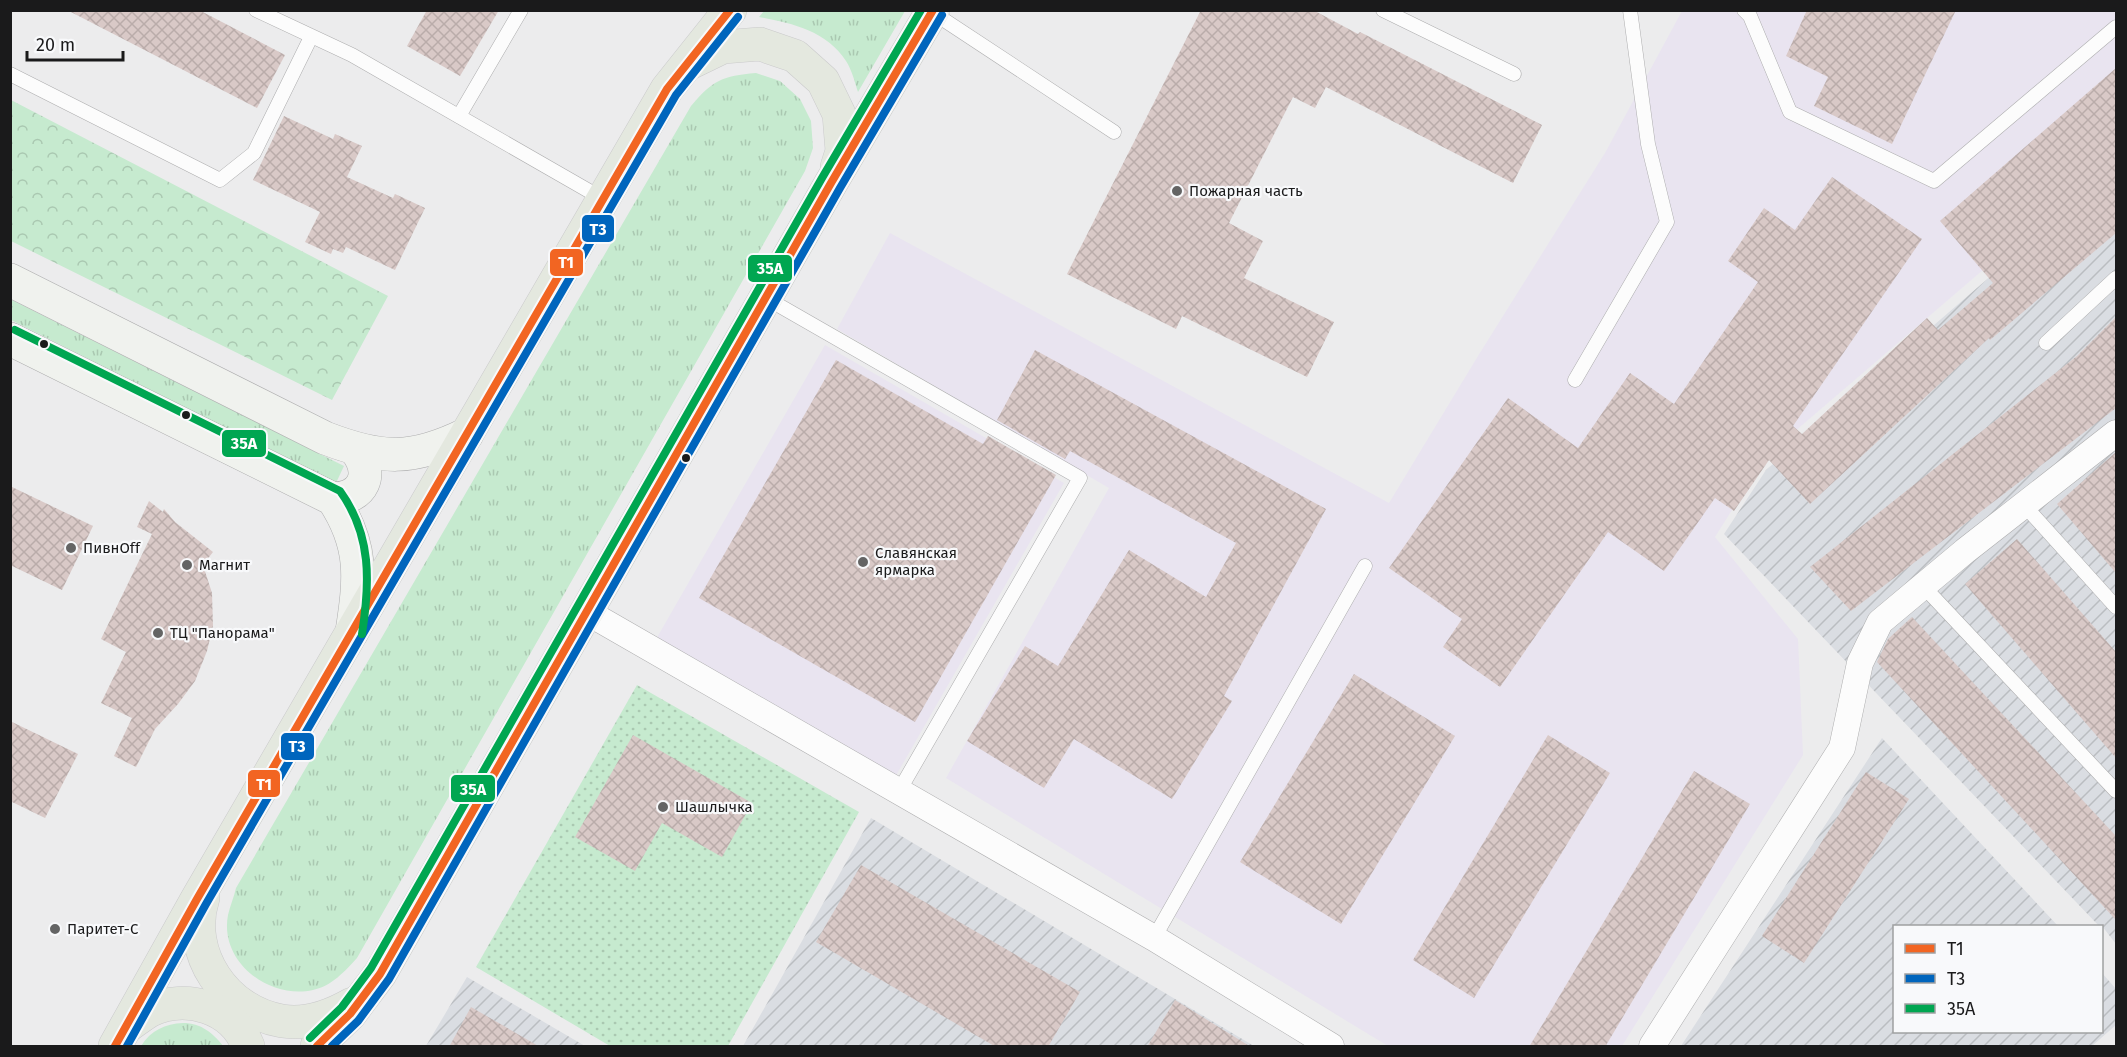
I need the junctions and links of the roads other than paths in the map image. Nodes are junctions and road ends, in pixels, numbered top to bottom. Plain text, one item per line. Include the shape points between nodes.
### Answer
1 (256, 10) edge
2 (521, 10) edge
3 (730, 10) edge
4 (1383, 10) edge
5 (1630, 10) edge
6 (1744, 10) edge
7 (932, 11) edge
8 (2116, 27) edge
9 (311, 37) junction
10 (10, 74) edge
11 (678, 74) junction
12 (1514, 74) dead end
13 (459, 116) junction
14 (1114, 132) dead end
15 (831, 183) junction
16 (603, 199) junction
17 (2116, 278) edge
18 (10, 280) edge
19 (766, 298) junction
20 (11, 342) edge
21 (2046, 343) dead end
22 (1575, 380) dead end
23 (467, 434) junction
24 (2116, 434) edge
25 (356, 450) junction
26 (333, 500) junction
27 (2024, 505) junction
28 (1365, 566) dead end
29 (1923, 586) junction
30 (2116, 608) edge
31 (587, 612) junction
32 (352, 632) junction
33 (899, 791) junction
34 (2116, 791) edge
35 (210, 877) junction
36 (1154, 938) junction
37 (370, 989) junction
38 (120, 1037) edge
39 (248, 1047) edge
40 (318, 1047) edge
41 (1331, 1047) edge
42 (1652, 1047) edge

1 - 9 lane
2 - 13 lane
3 - 11 main road
4 - 12 lane
5 - 22 lane via 1648,144 1667,222
6 - 8 lane via 1750,16 1790,112 1934,180
7 - 14 lane
7 - 15 main road
9 - 10 lane via 254,153 220,180
9 - 13 lane via 352,55
11 - 15 main road via 691,62 723,47 760,44 795,56 823,81 839,114 842,151
11 - 16 main road
13 - 16 lane
15 - 19 main road
16 - 23 main road
17 - 21 lane
18 - 25 main road
19 - 31 main road
19 - 33 lane via 1080,478
20 - 26 main road
23 - 25 main road via 444,446 409,455
23 - 32 main road
24 - 27 street
25 - 26 main road via 366,466 364,479 354,493
26 - 32 main road via 353,536 358,562
27 - 29 street
27 - 30 lane
28 - 36 lane
29 - 34 lane
29 - 42 street via 1880,622 1860,663 1842,748
31 - 33 street
31 - 37 main road
32 - 35 main road
33 - 36 street
35 - 37 main road via 198,913 201,949 218,983 247,1009 283,1021 322,1018 357,1001
35 - 38 main road
36 - 41 street
37 - 40 main road
38 - 39 main road via 149,1012 161,1007 205,1005 234,1023

